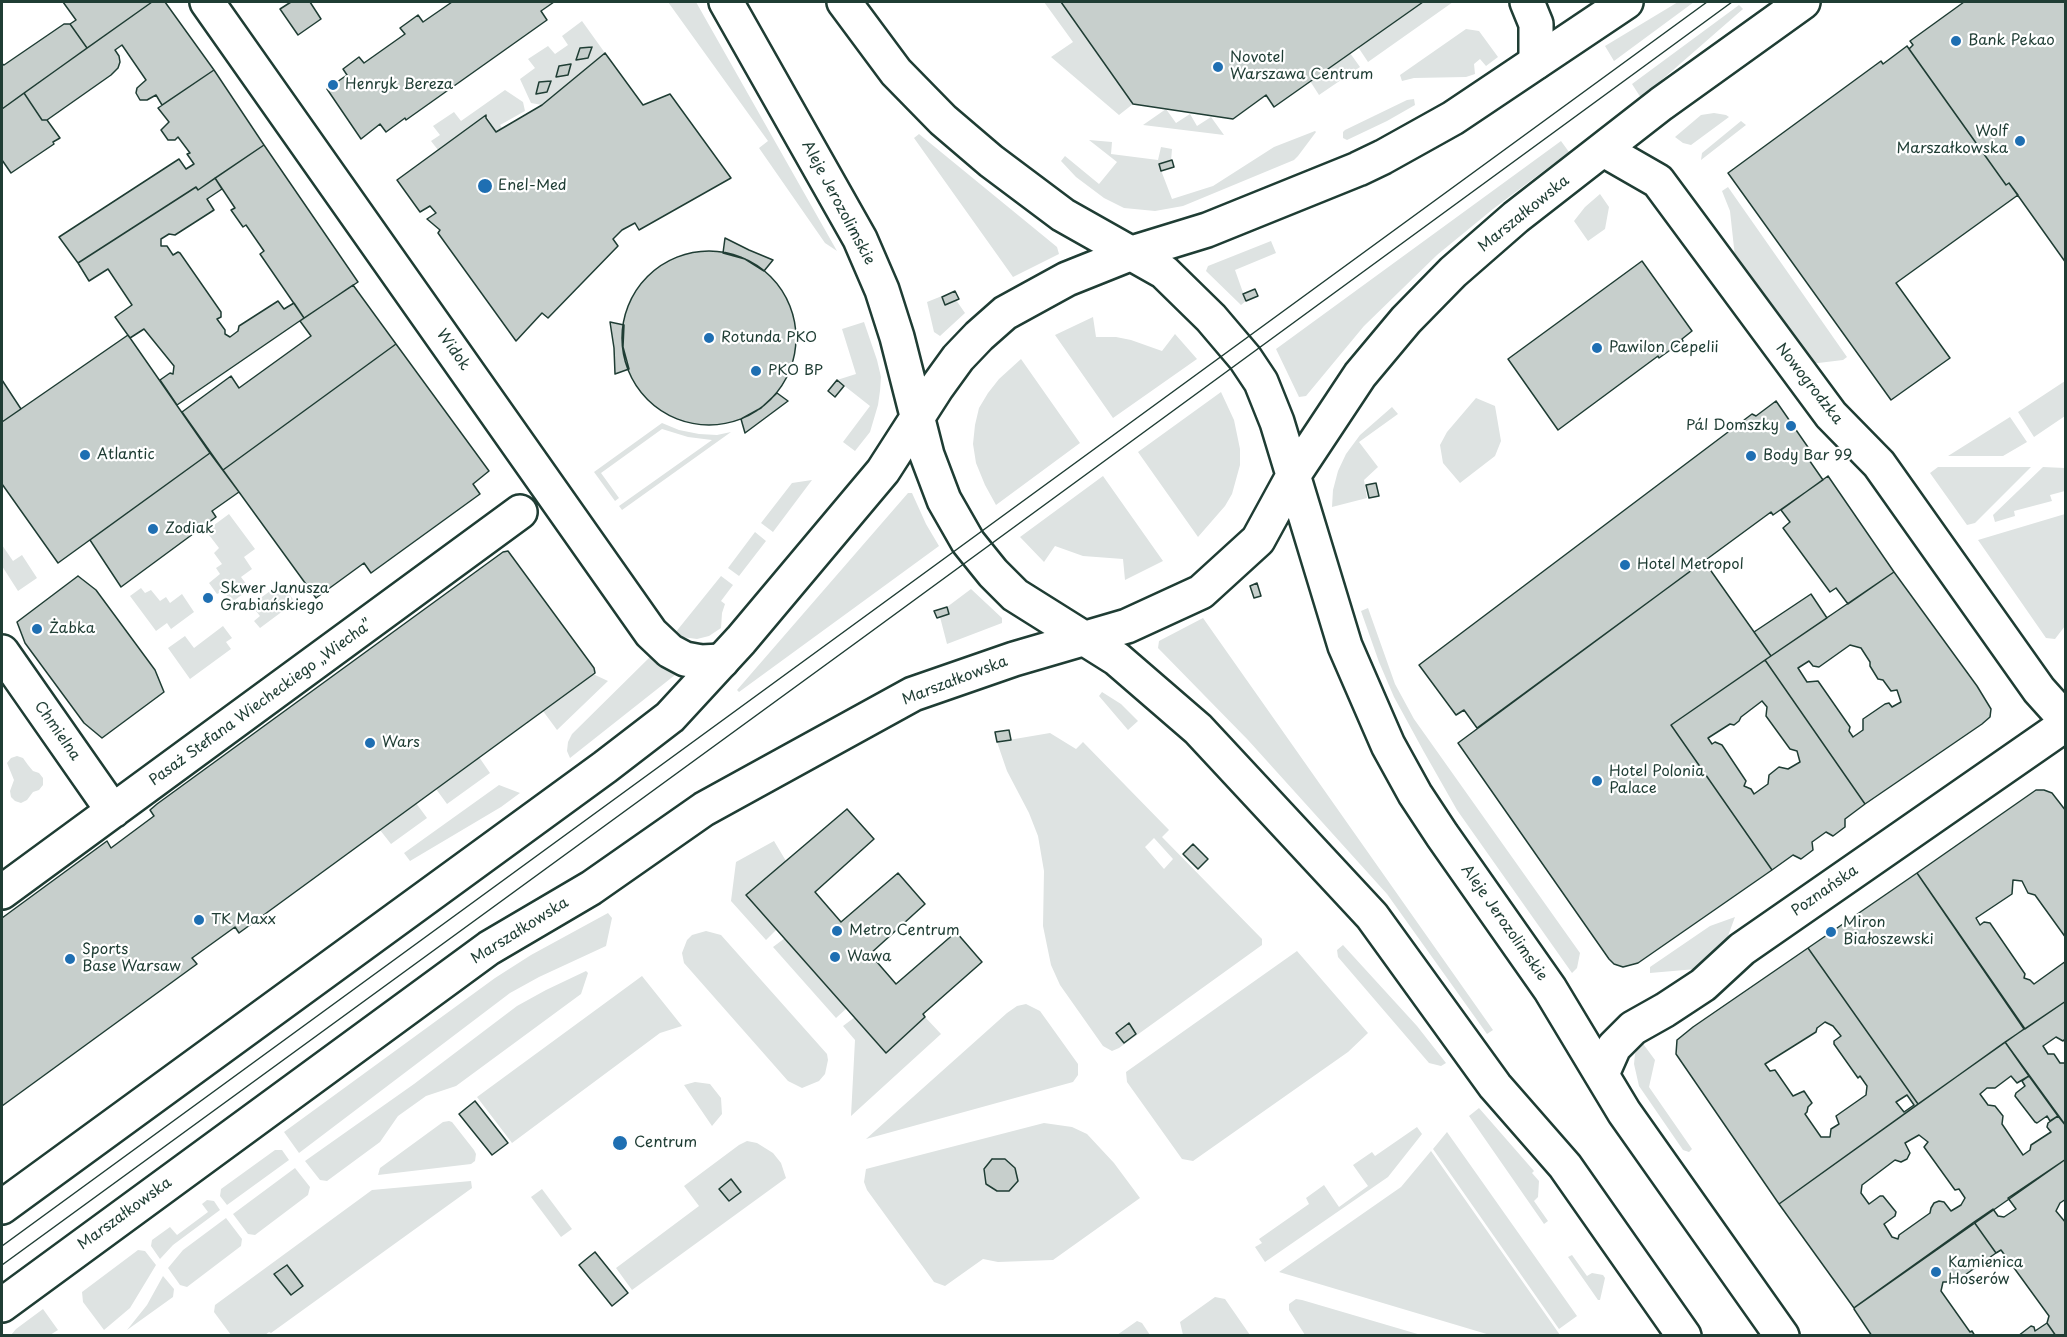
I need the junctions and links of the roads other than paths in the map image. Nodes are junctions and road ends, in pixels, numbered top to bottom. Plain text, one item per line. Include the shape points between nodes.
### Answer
1 (207, 2) edge
2 (726, 2) edge
3 (843, 2) edge
4 (1527, 2) edge
5 (1626, 2) edge
6 (1803, 2) edge
7 (1536, 62) junction
8 (1604, 150) junction
9 (1132, 253) junction
10 (918, 418) junction
11 (1293, 476) junction
12 (520, 512) dead end
13 (1083, 638) junction
14 (2, 652) edge
15 (722, 661) junction
16 (2066, 722) edge
17 (114, 810) junction
18 (2, 892) edge
19 (1602, 1074) junction
20 (2, 1207) edge
21 (2, 1305) edge
22 (1684, 1335) edge
23 (1782, 1335) edge

1 - 15 main road, Widok via 651,633 685,659
2 - 10 main road, Aleje Jerozolimskie via 860,239 897,337
3 - 9 main road via 896,72 943,120 1063,214
4 - 7 main road via 1536,24
5 - 7 main road
6 - 8 main road, Marszałkowska
7 - 9 main road via 1453,118 1358,169 1207,230
8 - 11 main road, Marszałkowska via 1516,217 1406,320 1360,375
8 - 16 main road, Nowogrodzka via 1658,181 1831,415 1878,464
9 - 10 main road via 1066,279 1005,313 958,358
9 - 11 main road, Aleje Jerozolimskie via 1164,272 1245,358 1261,382
10 - 13 main road, Aleje Jerozolimskie via 944,500 968,542 1015,595
10 - 15 main road via 883,471
11 - 13 main road, Marszałkowska via 1258,540 1213,583 1166,610
11 - 19 main road, Aleje Jerozolimskie via 1346,646 1388,745 1415,794 1550,989
12 - 17 main road, Pasaż Stefana Wiecheckiego „Wiecha”
13 - 21 main road, Marszałkowska via 913,694 704,809 591,888 489,948
13 - 22 main road via 1117,659 1198,729 1372,916 1490,1079 1565,1166
14 - 17 main road, Chmielna
15 - 20 main road via 670,717 640,740
16 - 19 main road, Poznańska via 1742,948 1703,985 1633,1028 1614,1047
17 - 18 main road, Pasaż Stefana Wiecheckiego „Wiecha”
19 - 23 main road, Aleje Jerozolimskie via 1624,1112

